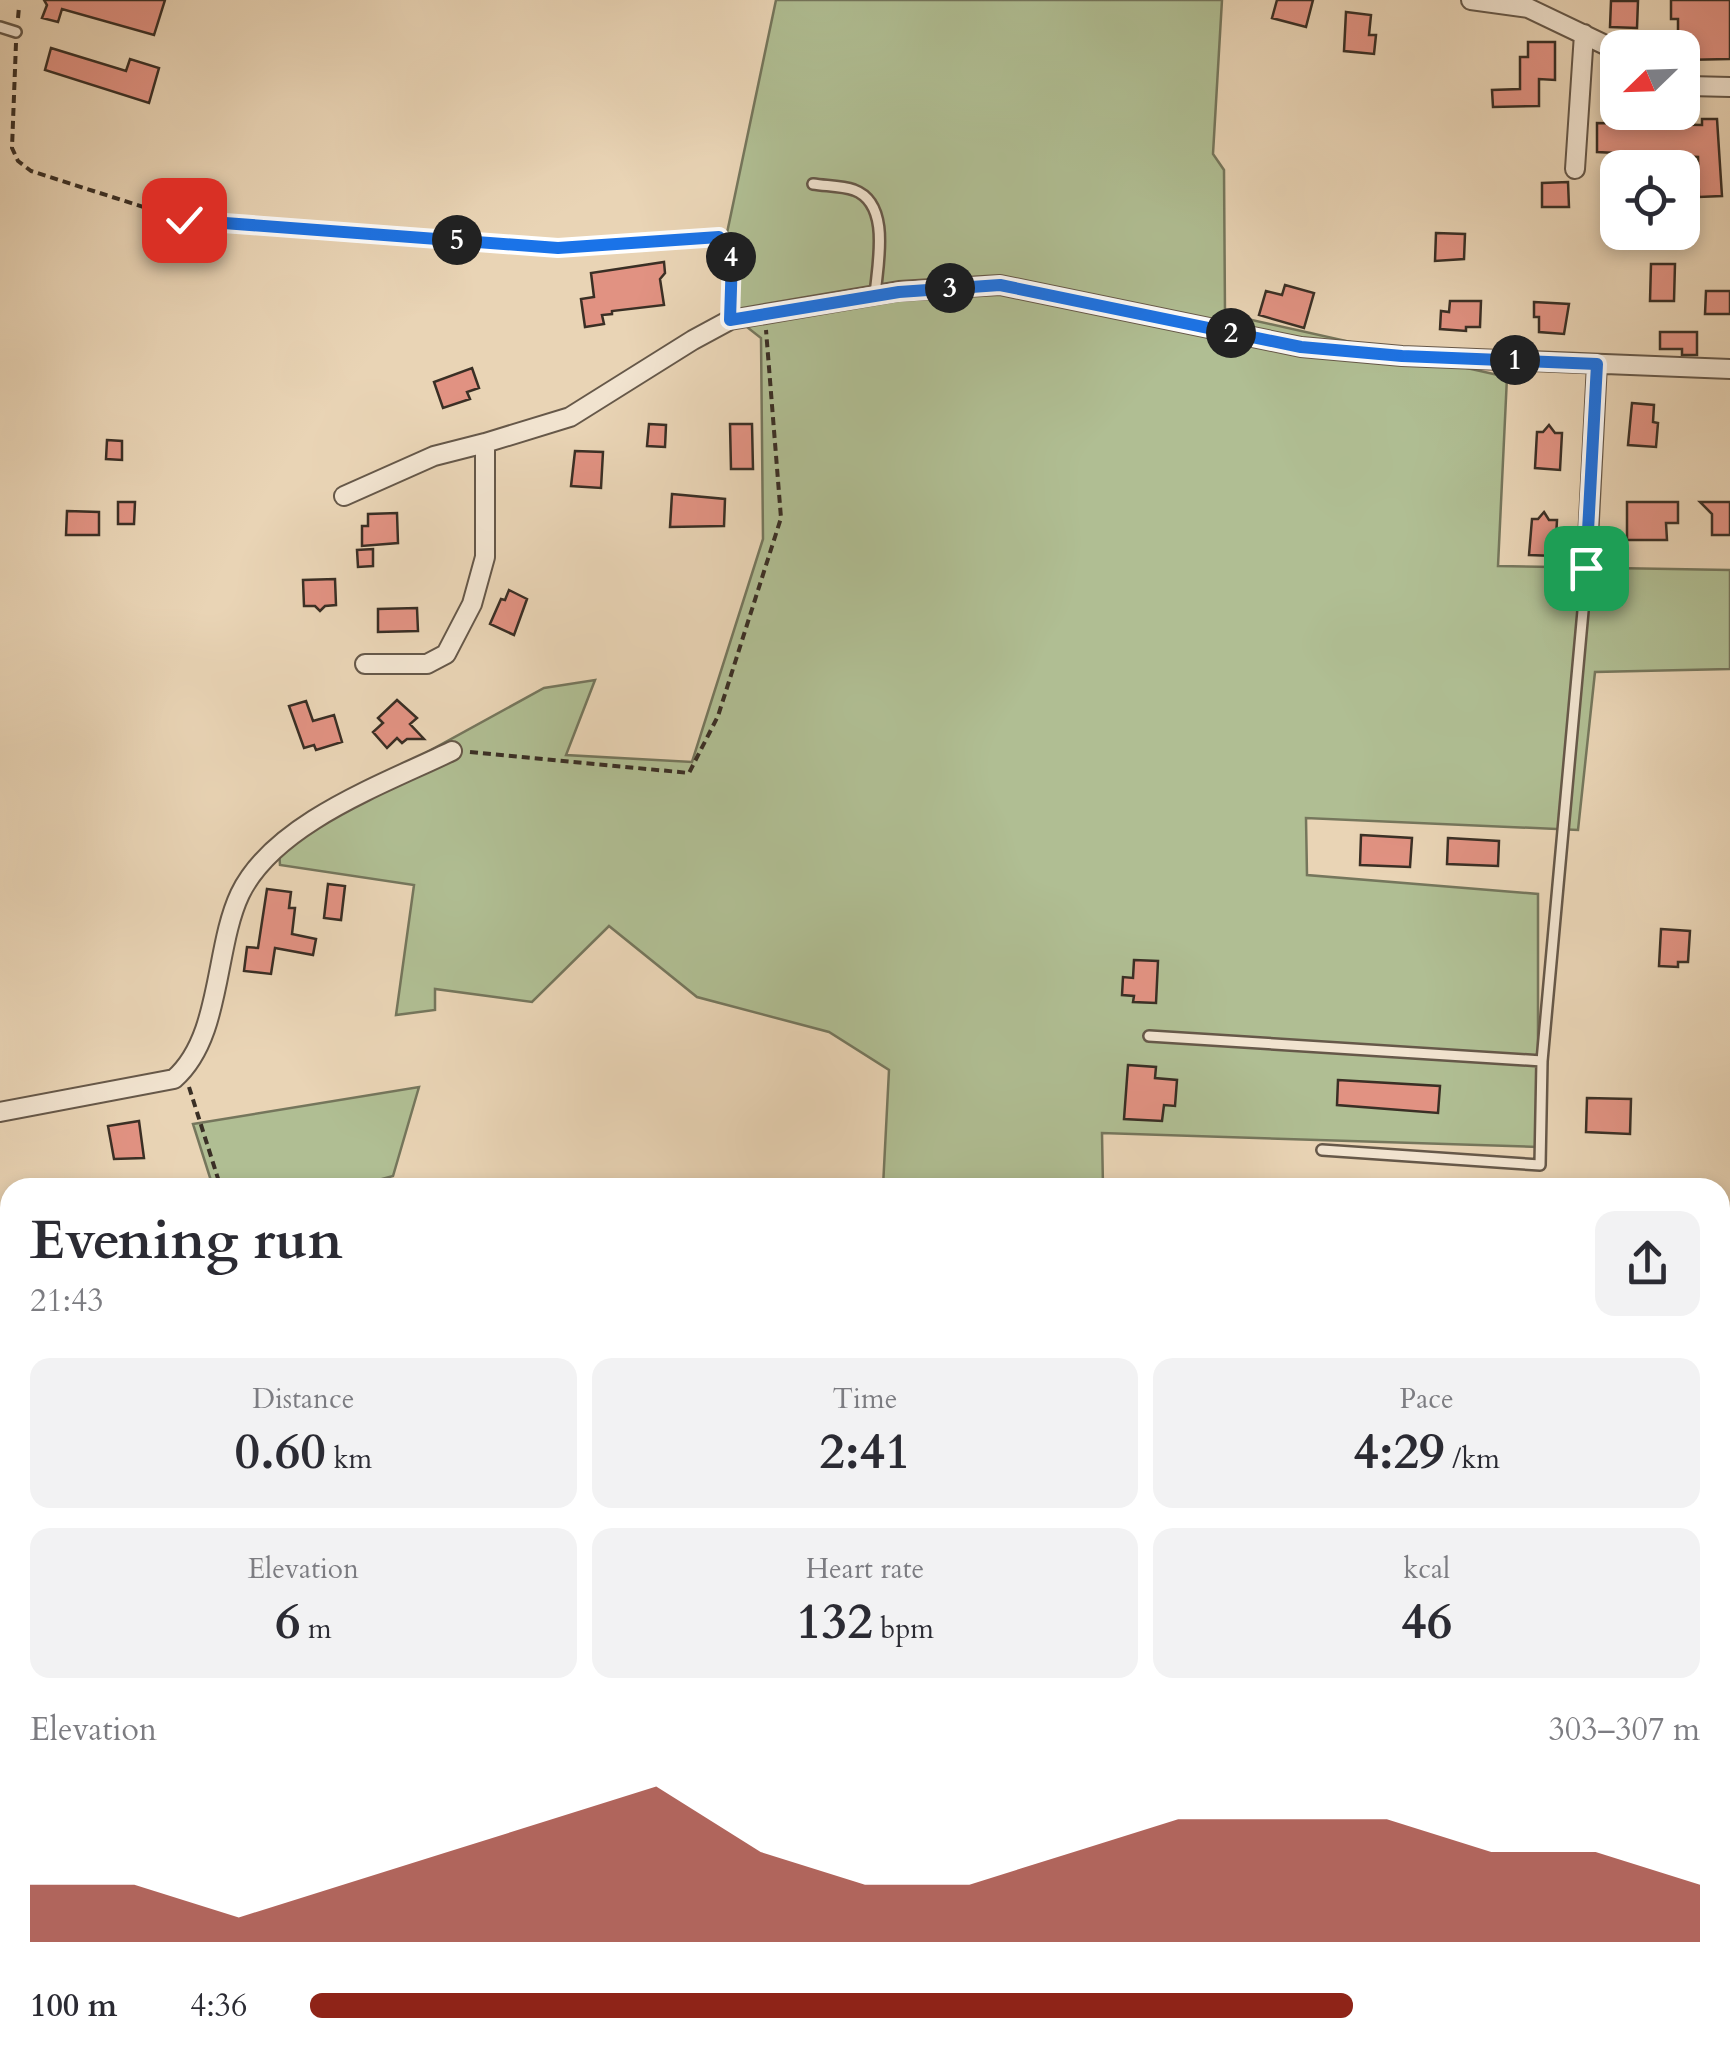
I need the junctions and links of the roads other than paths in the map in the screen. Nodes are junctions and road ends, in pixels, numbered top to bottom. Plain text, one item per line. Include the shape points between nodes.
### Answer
1 (1471, 0) edge
2 (0, 27) edge
3 (16, 32) road end
4 (1584, 34) junction
5 (1600, 42) edge
6 (1700, 86) edge
7 (1730, 87) edge
8 (1575, 170) dead end
9 (814, 184) dead end
10 (875, 296) junction
11 (1597, 364) junction
12 (1730, 368) edge
13 (485, 444) junction
14 (344, 496) dead end
15 (1586, 578) joint
16 (364, 664) dead end
17 (452, 750) road end
18 (1149, 1036) dead end
19 (1542, 1061) junction
20 (0, 1112) edge
21 (1322, 1150) dead end

1 - 4 street via 1528,8
2 - 3 lane
4 - 5 street
4 - 8 street
6 - 7 street
9 - 10 lane via 853,190 872,206 879,230
10 - 11 street via 1000,285 1301,347
10 - 13 street via 730,320 570,417
11 - 12 street
11 - 15 street
13 - 14 street via 434,456
13 - 16 street via 485,557 472,604 446,654 426,664
15 - 19 lane
17 - 20 street via 289,837 265,858 240,895 201,1042 174,1079
18 - 19 lane
19 - 21 lane via 1540,1165

